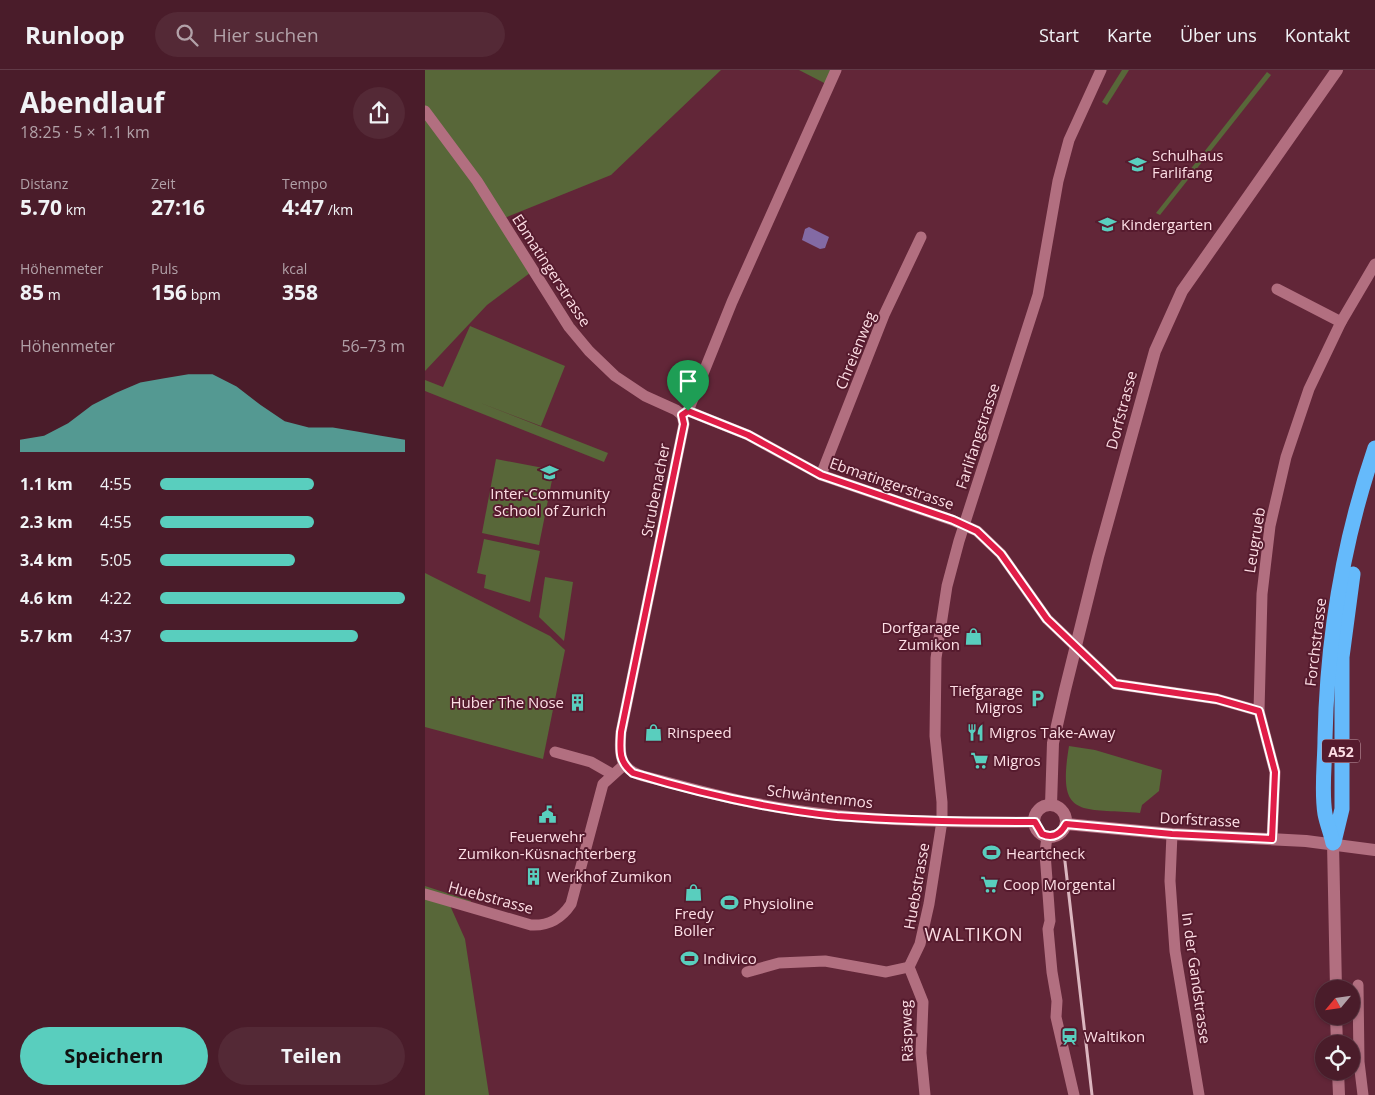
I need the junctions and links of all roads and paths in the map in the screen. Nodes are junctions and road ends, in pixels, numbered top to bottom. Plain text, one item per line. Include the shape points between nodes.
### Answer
1 (836, 70) edge
2 (1101, 70) edge
3 (1337, 70) edge
4 (425, 111) edge
5 (921, 237) dead end
6 (1375, 264) edge
7 (1277, 289) dead end
8 (1341, 322) junction
9 (685, 413) junction
10 (1375, 448) edge
11 (821, 475) junction
12 (1375, 476) edge
13 (964, 525) junction
14 (1076, 646) junction
15 (1259, 711) junction
16 (555, 752) dead end
17 (624, 765) junction
18 (612, 774) junction
19 (1051, 805) junction
20 (942, 821) junction
21 (1035, 822) junction
22 (1066, 824) junction
23 (1172, 834) junction
24 (1047, 836) junction
25 (1272, 839) junction
26 (1333, 843) junction
27 (1375, 850) edge
28 (425, 894) edge
29 (909, 968) junction
30 (747, 972) dead end
31 (1336, 980) edge
32 (1359, 1025) edge
33 (1338, 1080) edge
34 (925, 1095) edge
35 (1073, 1095) edge
36 (1199, 1095) edge
37 (1339, 1095) edge
38 (1363, 1095) edge

1 - 9 street, Strubenacher
2 - 13 street, Farlifangstrasse via 1069,140 1058,181 1038,295
3 - 14 street, Dorfstrasse via 1182,291 1169,316 1155,351
4 - 9 street, Ebmatingerstrasse via 477,181 569,327 589,351 615,376 645,396
5 - 11 street, Chreienweg via 884,315
6 - 8 street, Leugrueb
7 - 8 street
8 - 15 street, Leugrueb via 1309,389 1286,457 1270,526 1262,594
9 - 11 street, Ebmatingerstrasse via 748,435
9 - 17 street, Strubenacher via 621,732 620,756
10 - 26 highway, Forchstrasse / A52 via 1349,541 1329,660 1324,783 1325,813
11 - 13 street, Ebmatingerstrasse
12 - 26 highway, Forchstrasse / A52 via 1356,558 1344,633 1342,809
13 - 14 street, Ebmatingerstrasse via 990,542 1047,619
13 - 20 street, Farlifangstrasse via 947,586 936,658 935,736
14 - 15 street via 1115,684 1217,699
14 - 19 street, Dorfstrasse via 1053,743
15 - 25 street, Leugrueb via 1275,772
16 - 18 street via 591,762
17 - 18 street
17 - 20 street, Schwäntenmos via 643,776 753,803 837,816
18 - 28 street, Huebstrasse via 601,788 571,904 564,914 550,923 531,925
19 - 21 street via 1041,808
19 - 22 street via 1061,809
20 - 21 street, Schwäntenmos
20 - 29 street, Huebstrasse via 929,904 920,944
21 - 24 street via 1039,831
22 - 23 street, Dorfstrasse
22 - 24 street via 1057,835
23 - 25 street, Dorfstrasse
23 - 36 street, In der Gandstrasse via 1175,951
24 - 35 street via 1048,929 1056,1017
25 - 26 street, Dorfstrasse
26 - 27 street, Dorfstrasse
26 - 31 street, Forchstrasse
29 - 30 street via 886,972 817,961 779,963
29 - 34 street, Räspweg via 923,1002 921,1053
32 - 38 street
33 - 37 street

